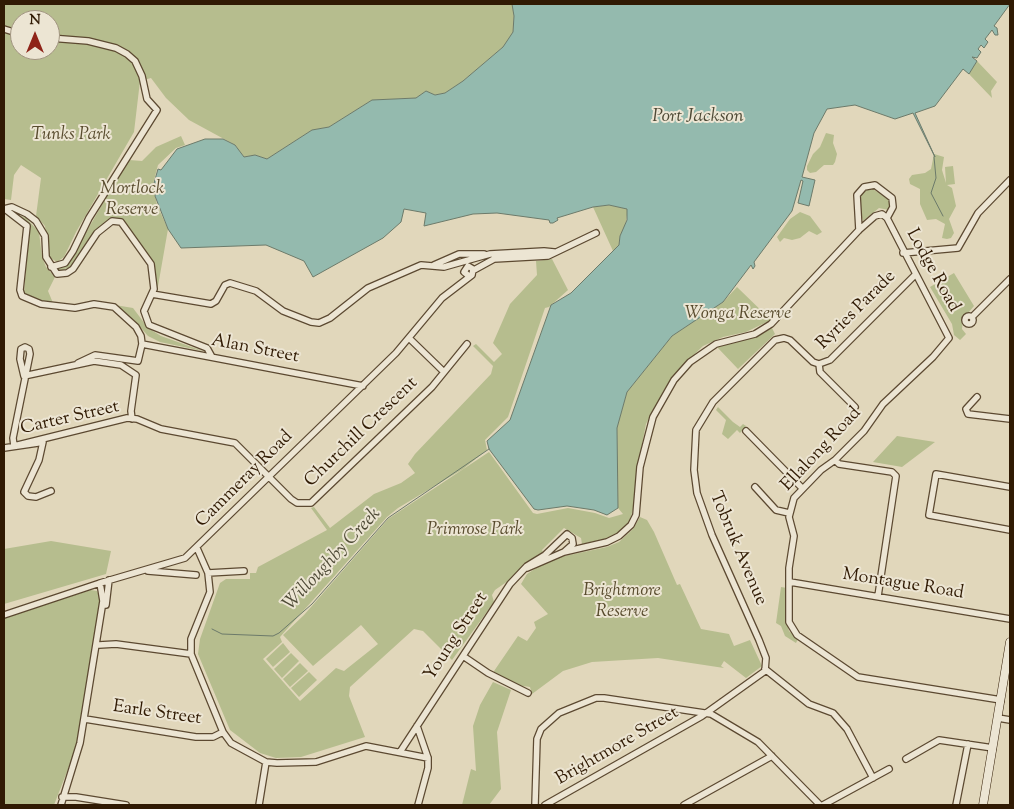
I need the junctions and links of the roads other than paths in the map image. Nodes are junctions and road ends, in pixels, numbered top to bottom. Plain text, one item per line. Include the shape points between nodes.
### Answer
1 (60, 39) edge
2 (1010, 180) edge
3 (4, 208) edge
4 (887, 218) junction
5 (860, 230) junction
6 (596, 233) dead end
7 (903, 253) junction
8 (490, 254) junction
9 (551, 254) junction
10 (434, 266) junction
11 (468, 267) junction
12 (51, 268) junction
13 (914, 275) junction
14 (1010, 279) edge
15 (152, 294) junction
16 (972, 317) dead end
17 (409, 338) junction
18 (949, 338) joint
19 (142, 344) junction
20 (467, 344) dead end
21 (212, 357) junction
22 (78, 363) junction
23 (819, 364) junction
24 (444, 372) junction
25 (363, 386) junction
26 (977, 397) dead end
27 (855, 407) dead end
28 (132, 419) junction
29 (1010, 419) edge
30 (746, 431) dead end
31 (43, 442) junction
32 (14, 446) junction
33 (4, 448) edge
34 (835, 460) junction
35 (269, 477) junction
36 (755, 487) dead end
37 (1010, 487) edge
38 (802, 488) junction
39 (51, 491) dead end
40 (789, 513) junction
41 (1010, 530) edge
42 (196, 548) junction
43 (564, 552) junction
44 (164, 565) junction
45 (526, 568) junction
46 (144, 570) junction
47 (244, 571) dead end
48 (166, 573) junction
49 (196, 574) dead end
50 (208, 574) junction
51 (109, 580) junction
52 (790, 582) junction
53 (100, 583) junction
54 (878, 596) junction
55 (4, 615) edge
56 (1010, 618) edge
57 (1010, 642) edge
58 (99, 645) junction
59 (191, 654) junction
60 (463, 656) junction
61 (94, 666) junction
62 (765, 670) junction
63 (528, 693) dead end
64 (1001, 700) junction
65 (706, 714) junction
66 (998, 718) junction
67 (85, 719) junction
68 (1010, 720) edge
69 (417, 726) junction
70 (223, 732) junction
71 (968, 744) junction
72 (993, 748) junction
73 (400, 752) junction
74 (77, 756) junction
75 (772, 756) junction
76 (428, 758) junction
77 (906, 759) dead end
78 (266, 762) junction
79 (889, 769) dead end
80 (873, 778) junction
81 (62, 797) junction
82 (57, 805) edge
83 (61, 805) edge
84 (126, 805) edge
85 (258, 805) edge
86 (418, 805) edge
87 (535, 805) edge
88 (545, 805) edge
89 (684, 805) edge
90 (822, 805) edge
91 (956, 805) edge
92 (983, 805) edge

1 - 12 street via 88,41 127,54 135,61 147,99 157,110 65,263
2 - 7 street, Ryries Parade via 978,214 958,248
3 - 12 street via 12,207 36,221 45,236 46,257
3 - 19 street via 27,226 22,296 75,308 94,304 114,307 136,327
4 - 5 street, Lodge Road via 882,214
4 - 5 street, Lodge Road via 892,211 892,198 875,185 864,187 857,195
4 - 7 street, Lodge Road
5 - 43 street via 771,324 756,334 716,344 690,362 674,380 653,417 640,467 636,514 631,525 607,542
6 - 9 street
7 - 13 street, Lodge Road
8 - 9 street via 544,250
8 - 10 street via 460,254
8 - 11 street
9 - 11 street via 494,259
10 - 11 street via 455,264
10 - 15 street via 421,265 368,288 319,323 283,311 256,291 230,283 224,285 211,304
11 - 17 street, Cammeray Road via 456,286
12 - 15 street via 57,274 67,273 97,233 117,220 149,258
13 - 18 street, Lodge Road
13 - 23 street, Ryries Parade via 830,360
14 - 16 street
15 - 21 street via 144,311 149,325 207,348
17 - 24 street
17 - 25 street, Cammeray Road
18 - 34 street, Ellalong Road via 883,404 864,431
19 - 21 street, Alan Street
19 - 22 street via 138,361 96,355
20 - 24 street, Churchill Crescent
21 - 25 street, Alan Street
22 - 28 street via 94,361 121,365 136,375
22 - 32 street via 24,376
23 - 27 street, Tobruk Avenue via 820,372
23 - 62 street, Tobruk Avenue via 790,340 775,340 719,396 696,430 696,493 760,640 766,658
24 - 35 street, Churchill Crescent via 311,503 297,502
25 - 35 street, Cammeray Road
26 - 29 street via 966,409 968,414
28 - 31 street, Carter Street
28 - 32 street, Carter Street
28 - 35 street, Carter Street via 235,443
30 - 38 street
31 - 32 street, Carter Street via 20,448
31 - 39 street via 39,460 24,492 36,497
32 - 33 street, Carter Street
34 - 38 street, Ellalong Road
34 - 54 street via 839,464 892,472 896,476
35 - 42 street, Cammeray Road
36 - 40 street via 776,510
37 - 41 street via 936,474 929,514
38 - 40 street, Ellalong Road
40 - 52 street, Ellalong Road via 794,536
42 - 44 street, Cammeray Road via 186,558
42 - 50 street
43 - 45 street, Young Street
43 - 45 street, Young Street via 573,544 567,534
44 - 46 street, Cammeray Road
44 - 48 street
45 - 60 street, Young Street via 510,584
46 - 48 street
46 - 51 street, Cammeray Road
47 - 50 street
48 - 49 street
50 - 59 street via 210,592 193,635
51 - 53 street, Cammeray Road
51 - 58 street
52 - 54 street, Montague Road
52 - 64 street, Ellalong Road via 788,613 793,631 854,675
53 - 55 street, Cammeray Road
53 - 61 street via 103,601
54 - 56 street, Montague Road
57 - 64 main road
58 - 59 street via 116,644
58 - 61 street
59 - 70 street
60 - 63 street
60 - 69 street, Young Street
61 - 67 street
62 - 65 street, Brightmore Street
62 - 80 street via 809,704 834,712 847,729
64 - 66 main road
65 - 75 street via 758,742
65 - 87 street via 604,698 559,712 546,722 537,739
65 - 88 street, Brightmore Street
66 - 68 street
66 - 72 main road
67 - 70 street, Earle Street via 196,737 213,737
67 - 74 street
69 - 73 street, Young Street
69 - 76 street
70 - 78 street via 234,745
71 - 72 street
71 - 77 street via 939,740
71 - 91 street
72 - 92 main road
73 - 76 street
73 - 78 street via 366,746 312,763
74 - 81 street
74 - 82 street via 58,795
75 - 89 street
75 - 90 street
76 - 86 street
78 - 85 street
79 - 80 street
80 - 90 street
81 - 83 street
81 - 84 street

